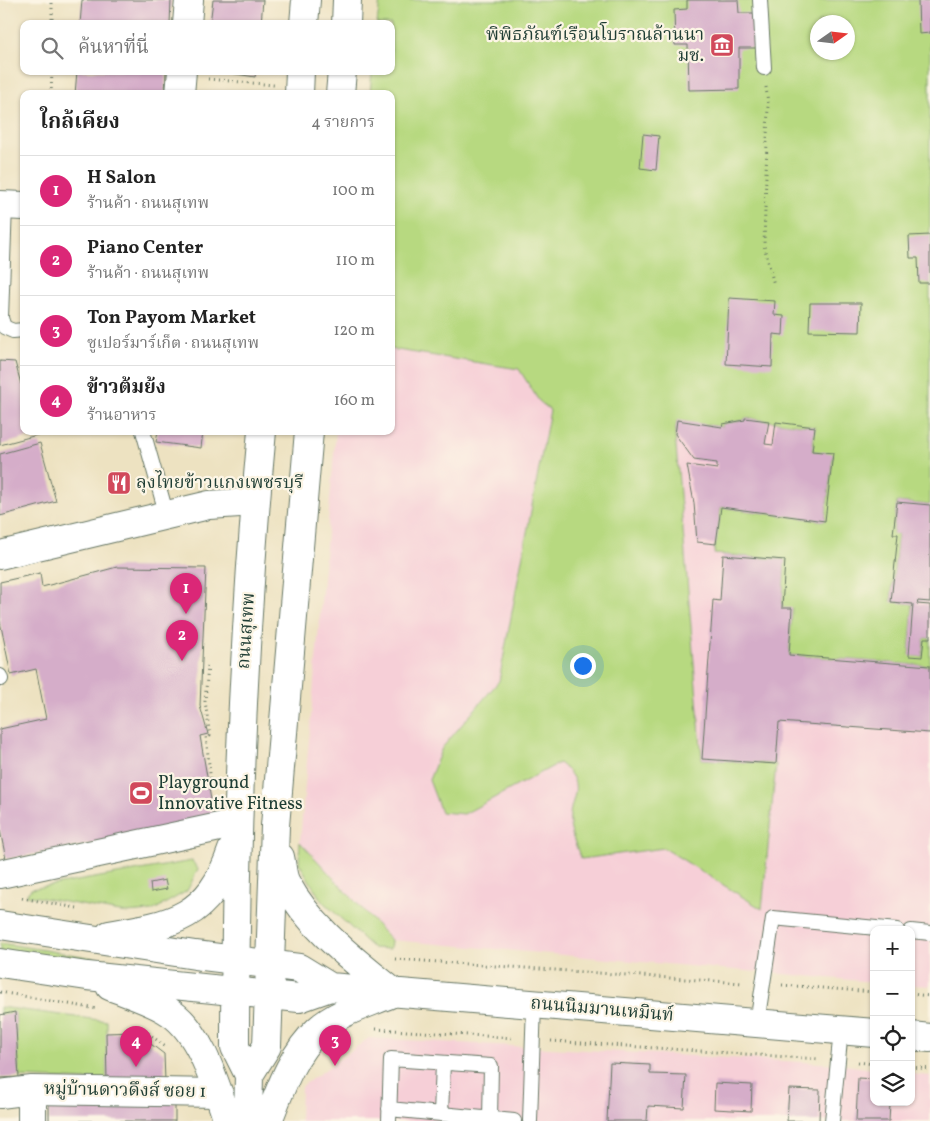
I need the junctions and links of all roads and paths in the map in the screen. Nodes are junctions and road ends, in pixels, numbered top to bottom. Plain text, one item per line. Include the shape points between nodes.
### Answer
1 (52, 0) edge
2 (189, 0) edge
3 (306, 0) edge
4 (347, 0) edge
5 (760, 0) edge
6 (52, 20) edge
7 (187, 20) edge
8 (304, 20) edge
9 (346, 20) edge
10 (764, 68) joint
11 (52, 75) edge
12 (342, 75) edge
13 (181, 81) edge
14 (299, 84) edge
15 (52, 90) edge
16 (340, 90) edge
17 (10, 206) edge
18 (774, 285) dead end
19 (20, 330) edge
20 (144, 435) edge
21 (262, 435) edge
22 (309, 435) edge
23 (255, 502) junction
24 (166, 516) junction
25 (0, 555) edge
26 (208, 666) dead end
27 (212, 785) dead end
28 (275, 826) junction
29 (238, 827) junction
30 (9, 883) edge
31 (86, 909) dead end
32 (0, 925) edge
33 (870, 927) edge
34 (915, 931) edge
35 (930, 933) edge
36 (86, 940) junction
37 (394, 959) dead end
38 (236, 961) junction
39 (0, 963) edge
40 (270, 965) junction
41 (87, 976) junction
42 (763, 984) junction
43 (330, 987) junction
44 (236, 991) junction
45 (0, 992) edge
46 (870, 992) edge
47 (394, 993) junction
48 (915, 994) edge
49 (269, 995) junction
50 (930, 996) edge
51 (534, 1004) junction
52 (105, 1011) dead end
53 (757, 1023) junction
54 (139, 1026) dead end
55 (372, 1029) dead end
56 (841, 1030) junction
57 (870, 1033) edge
58 (915, 1036) edge
59 (930, 1038) edge
60 (533, 1040) junction
61 (169, 1050) dead end
62 (838, 1060) junction
63 (443, 1063) junction
64 (870, 1064) edge
65 (915, 1067) edge
66 (930, 1069) edge
67 (249, 1075) junction
68 (32, 1090) junction
69 (218, 1093) junction
70 (0, 1094) edge
71 (441, 1114) junction
72 (389, 1115) edge
73 (490, 1118) junction
74 (32, 1121) edge
75 (228, 1121) edge
76 (248, 1121) edge
77 (268, 1121) edge
78 (514, 1121) edge
79 (530, 1121) edge
80 (832, 1121) edge

1 - 6 path
2 - 7 main road
3 - 8 main road
4 - 9 main road
5 - 10 lane
10 - 18 path via 768,103 764,245
11 - 15 path
12 - 16 main road
13 - 14 path
17 - 19 lane via 1,318 4,327
20 - 24 lane
21 - 23 main road, ถนนสุเทพ
22 - 28 main road
23 - 24 main road via 209,505
23 - 29 main road, ถนนสุเทพ
24 - 25 main road
26 - 27 path via 205,701 210,736 206,737
28 - 40 main road
28 - 47 main road via 285,882 337,946
29 - 30 main road
29 - 36 main road via 224,874 212,893 194,911 145,929
29 - 38 main road
30 - 31 path via 21,898
32 - 36 main road
33 - 42 lane via 773,918
34 - 35 lane
36 - 38 main road
37 - 42 path
38 - 40 main road
38 - 44 main road
39 - 41 main road
40 - 43 main road via 299,968
40 - 49 main road
41 - 44 main road
41 - 69 main road via 170,1012 185,1025 197,1042
42 - 46 path
42 - 53 lane
43 - 47 main road, ถนนนิมมานเหมินท์
43 - 49 main road via 298,998
44 - 49 main road
44 - 67 main road via 235,1047
45 - 52 path
47 - 51 main road, ถนนนิมมานเหมินท์
47 - 77 main road via 349,1011 318,1030 283,1082
48 - 50 path
49 - 67 main road via 267,1046
51 - 53 main road, ถนนนิมมานเหมินท์
51 - 60 lane
53 - 56 main road, ถนนนิมมานเหมินท์
54 - 61 path
55 - 60 path
56 - 57 main road, ถนนนิมมานเหมินท์
56 - 62 lane
58 - 59 main road
60 - 62 path
60 - 79 lane
62 - 64 path
62 - 80 lane
63 - 71 lane
63 - 72 lane via 391,1060
63 - 73 lane via 491,1066
65 - 66 path
67 - 76 main road
68 - 69 main road, หมู่บ้านดาวดึงส์ ซอย 1
68 - 70 main road, หมู่บ้านดาวดึงส์ ซอย 1
68 - 74 main road
69 - 75 main road
71 - 72 lane
71 - 73 lane
73 - 78 lane

